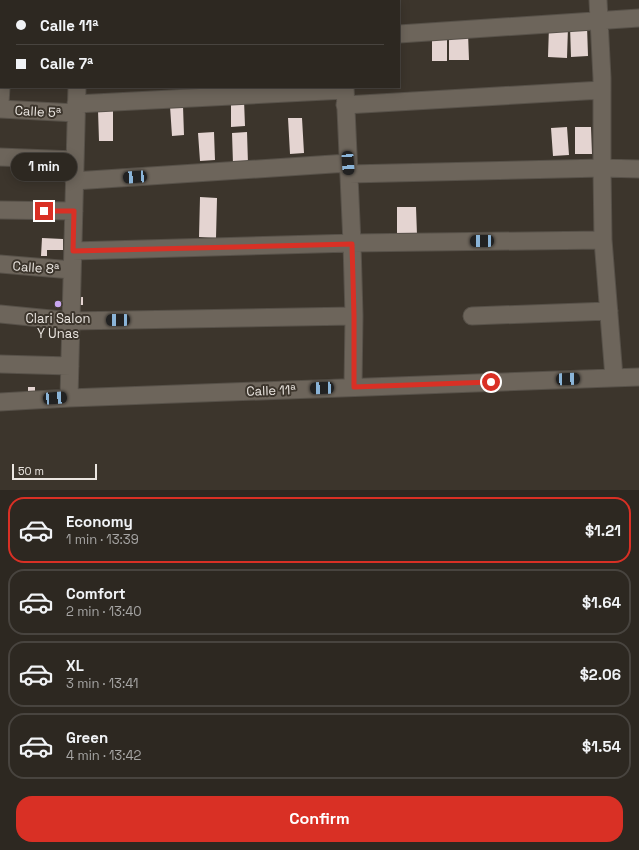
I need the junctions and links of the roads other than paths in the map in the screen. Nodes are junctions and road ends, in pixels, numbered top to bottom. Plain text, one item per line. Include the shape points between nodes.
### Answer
1 (598, 0) edge
2 (639, 18) edge
3 (599, 21) junction
4 (400, 34) edge
5 (1, 88) edge
6 (77, 88) edge
7 (602, 90) junction
8 (345, 94) edge
9 (0, 103) edge
10 (0, 109) edge
11 (76, 109) junction
12 (0, 156) edge
13 (75, 160) junction
14 (602, 168) junction
15 (348, 169) junction
16 (639, 169) edge
17 (74, 181) junction
18 (0, 210) edge
19 (74, 211) junction
20 (603, 240) junction
21 (352, 244) junction
22 (73, 251) junction
23 (0, 264) edge
24 (72, 270) junction
25 (609, 311) junction
26 (0, 314) edge
27 (354, 316) junction
28 (472, 316) dead end
29 (71, 321) junction
30 (0, 364) edge
31 (70, 366) junction
32 (614, 377) junction
33 (639, 377) edge
34 (354, 387) junction
35 (69, 398) junction
36 (0, 402) edge

1 - 3 street
2 - 3 street
3 - 4 street
3 - 7 street
5 - 9 street
6 - 11 street
7 - 8 street, Calle 5ª
7 - 14 street
8 - 11 street, Calle 5ª
8 - 15 street
10 - 11 street, Calle 5ª
11 - 13 street
12 - 13 street
13 - 17 street
14 - 15 street
14 - 16 street
14 - 20 street
15 - 17 street
15 - 21 street
17 - 19 street
18 - 19 street
19 - 22 street
20 - 21 street
20 - 25 street
21 - 22 street
21 - 27 street
22 - 24 street
23 - 24 street, Calle 8ª
24 - 29 street
25 - 28 street
25 - 32 street
26 - 29 street
27 - 29 street
27 - 34 street
29 - 31 street
30 - 31 street
31 - 35 street
32 - 33 street, Calle 11ª
32 - 34 street, Calle 11ª
34 - 35 street, Calle 11ª
35 - 36 street, Calle 11ª

